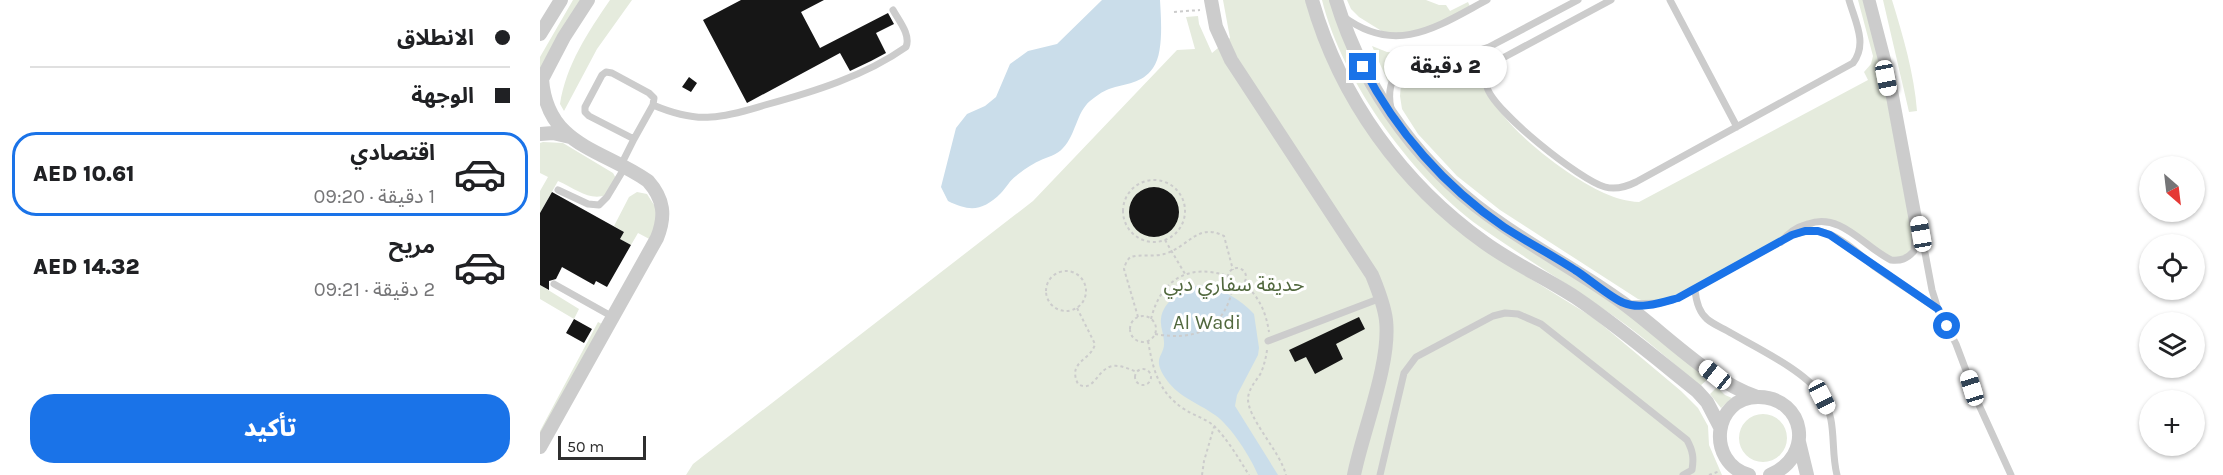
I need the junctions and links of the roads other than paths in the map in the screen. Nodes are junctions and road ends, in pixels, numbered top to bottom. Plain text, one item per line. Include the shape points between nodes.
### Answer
1 (561, 0) edge
2 (588, 0) edge
3 (1312, 0) edge
4 (1336, 0) edge
5 (1487, 0) edge
6 (1578, 0) edge
7 (1611, 0) edge
8 (1670, 0) edge
9 (1849, 0) edge
10 (1866, 0) edge
11 (1872, 0) edge
12 (1212, 4) edge
13 (893, 10) dead end
14 (1340, 15) junction
15 (540, 34) edge
16 (541, 81) edge
17 (653, 105) junction
18 (1393, 116) junction
19 (1737, 127) junction
20 (540, 134) edge
21 (570, 137) junction
22 (634, 139) junction
23 (623, 166) junction
24 (558, 190) dead end
25 (1781, 242) junction
26 (554, 284) dead end
27 (1695, 290) junction
28 (1382, 298) junction
29 (1624, 304) junction
30 (1938, 309) junction
31 (613, 317) junction
32 (1268, 341) road end
33 (1756, 397) junction
34 (1720, 427) junction
35 (1799, 442) junction
36 (540, 447) edge
37 (1691, 472) edge
38 (1354, 475) edge
39 (1380, 475) edge
40 (1683, 475) edge
41 (1746, 475) edge
42 (1770, 475) edge
43 (1807, 475) edge
44 (1837, 475) edge
45 (2011, 475) edge

1 - 15 street
2 - 16 street
3 - 34 street via 1337,67 1359,108 1415,183 1486,244 1571,295 1640,345 1707,402
4 - 14 street
5 - 14 lane via 1422,33 1401,37 1358,28
6 - 18 lane via 1476,52 1419,55 1404,62 1390,87
7 - 19 lane via 1492,65 1487,89 1496,102 1549,152 1581,174 1614,188 1626,187
8 - 19 lane
9 - 19 lane via 1861,40 1853,63
10 - 25 lane via 1888,87 1915,235 1914,251 1908,258 1891,260 1844,226 1825,221 1804,225
11 - 30 lane via 1898,104 1927,272
12 - 28 street via 1231,60 1372,275
13 - 17 lane via 908,40 906,47 836,83 710,118
14 - 18 street via 1354,50
16 - 21 street via 549,111
17 - 22 lane
17 - 22 lane via 654,98 649,93 612,73 602,75 585,112
18 - 29 street via 1416,148 1473,203
20 - 21 street
21 - 23 street
22 - 23 lane
23 - 24 lane via 599,205
23 - 31 street via 656,190 663,214 657,238
25 - 27 lane
25 - 30 lane via 1805,231 1830,235
26 - 31 lane
27 - 29 lane via 1661,303
27 - 44 lane via 1696,301 1707,318 1817,390 1831,419
28 - 32 lane
28 - 38 street via 1386,345
29 - 33 street via 1724,382
30 - 45 lane
31 - 36 street
33 - 34 street via 1734,406
33 - 35 street via 1779,402 1788,409 1799,430
34 - 41 street via 1719,439 1727,461
35 - 42 street via 1789,463
35 - 43 street
37 - 39 lane via 1694,459 1687,440 1541,324 1505,313 1481,321 1409,364
37 - 40 lane

